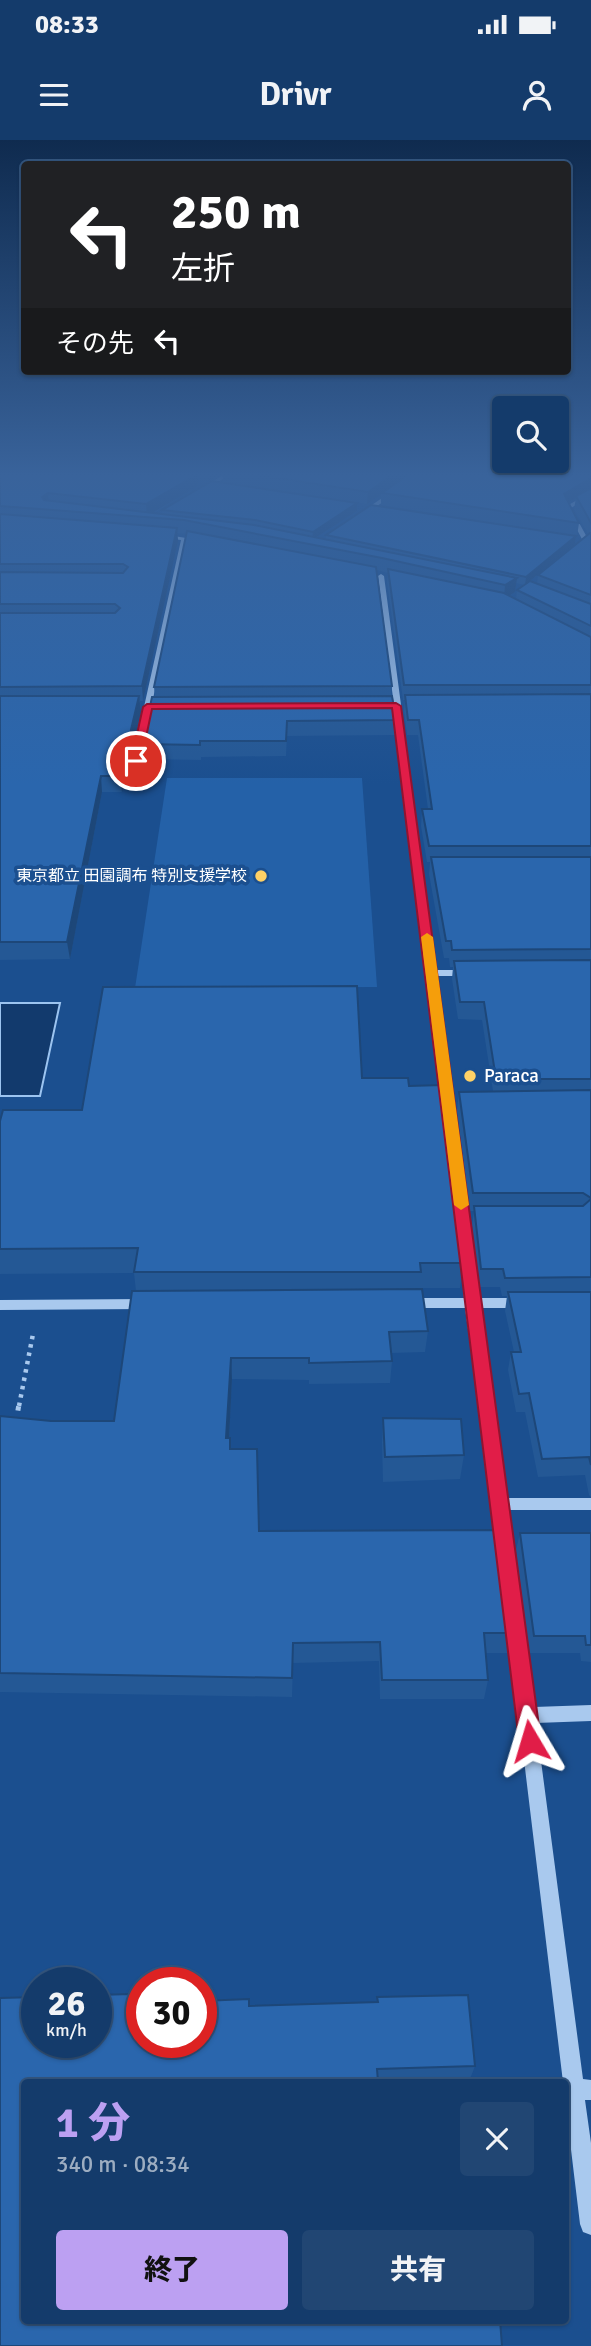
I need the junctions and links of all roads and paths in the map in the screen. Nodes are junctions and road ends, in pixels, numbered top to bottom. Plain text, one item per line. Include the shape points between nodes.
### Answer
1 (175, 578) edge
2 (381, 578) edge
3 (389, 578) edge
4 (394, 579) edge
5 (383, 706) edge
6 (396, 706) junction
7 (410, 706) edge
8 (134, 707) edge
9 (147, 707) junction
10 (160, 707) edge
11 (136, 761) dead end
12 (418, 868) junction
13 (431, 868) edge
14 (432, 973) junction
15 (485, 973) edge
16 (449, 1103) junction
17 (462, 1103) edge
18 (401, 1303) edge
19 (471, 1303) junction
20 (538, 1303) edge
21 (164, 1304) edge
22 (0, 1305) edge
23 (39, 1305) junction
24 (14, 1434) edge
25 (500, 1504) junction
26 (591, 1504) edge
27 (591, 1713) edge
28 (526, 1715) junction
29 (582, 2090) edge
30 (591, 2224) edge

1 - 9 street
2 - 6 street
3 - 4 street
5 - 6 street
6 - 7 street
6 - 12 street
8 - 9 street
9 - 10 street
9 - 11 street
12 - 13 street
12 - 14 street
14 - 15 street
14 - 16 street
16 - 17 street
16 - 19 street via 470,1218
18 - 19 street
19 - 20 street
19 - 25 street
21 - 23 street
22 - 23 street
23 - 24 path
25 - 26 street
25 - 28 street
27 - 28 street
28 - 29 street
29 - 30 street

